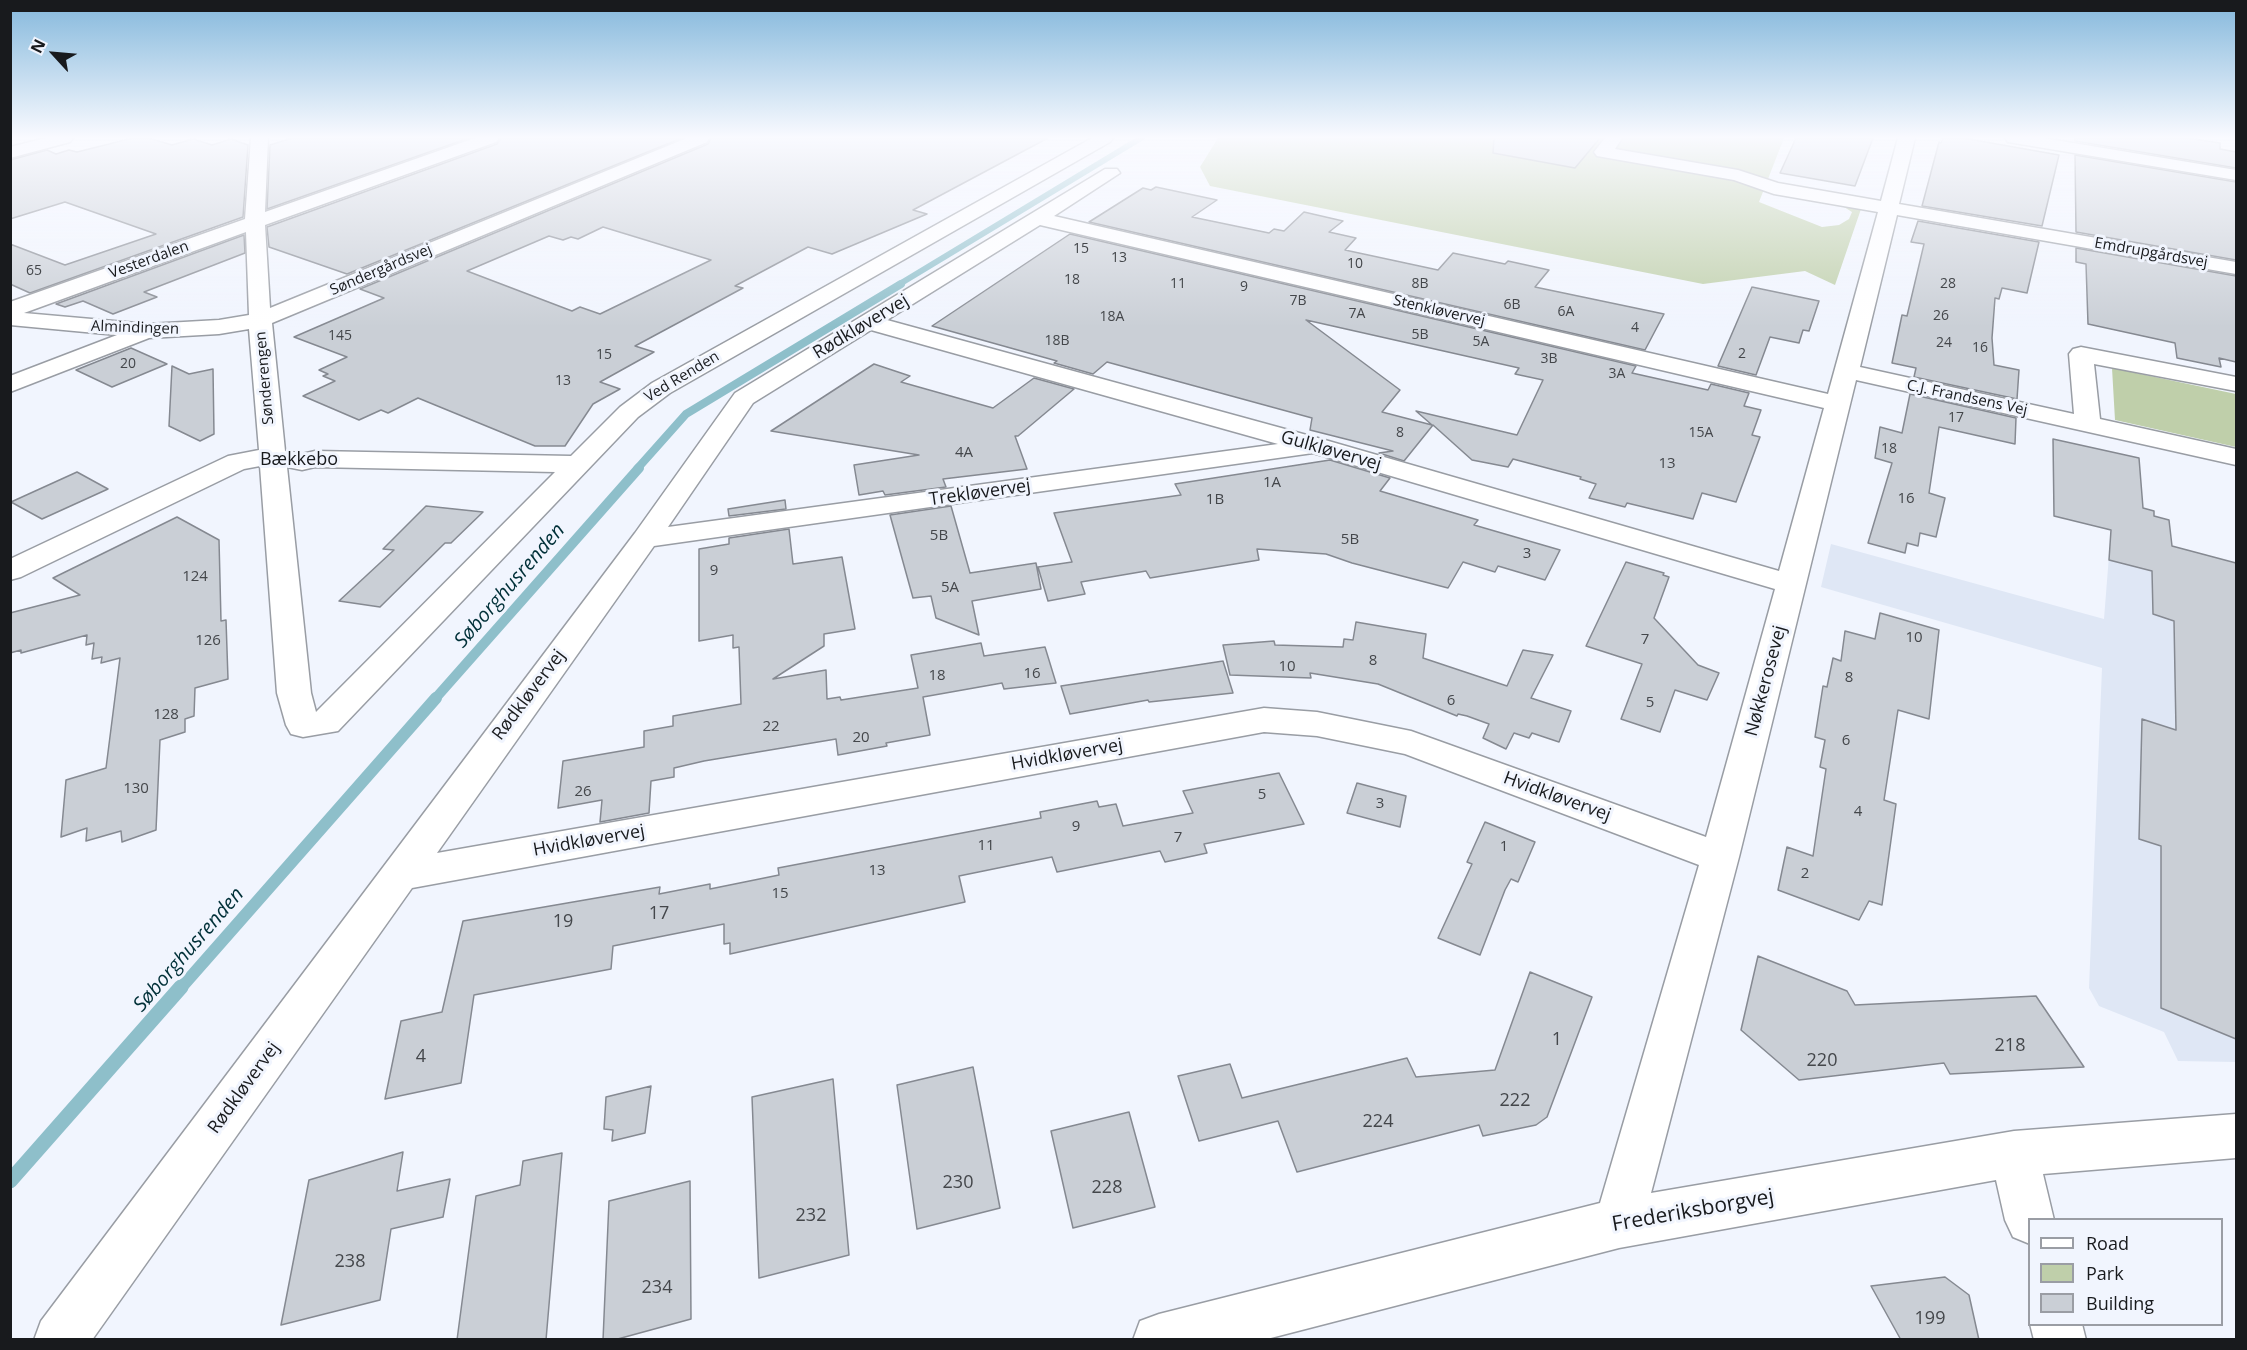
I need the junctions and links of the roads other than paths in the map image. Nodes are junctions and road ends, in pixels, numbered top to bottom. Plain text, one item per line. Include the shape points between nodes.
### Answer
1 (256, 201) edge
2 (314, 201) edge
3 (548, 201) edge
4 (992, 201) edge
5 (1067, 201) edge
6 (1852, 201) edge
7 (1890, 201) edge
8 (1888, 207) junction
9 (1039, 219) junction
10 (255, 222) junction
11 (2236, 268) edge
12 (10, 310) edge
13 (10, 318) edge
14 (260, 320) junction
15 (869, 322) junction
16 (148, 331) junction
17 (1847, 371) junction
18 (2236, 384) edge
19 (10, 385) edge
20 (1838, 404) junction
21 (2088, 424) junction
22 (1316, 446) junction
23 (272, 456) junction
24 (2236, 457) edge
25 (577, 464) junction
26 (645, 540) junction
27 (10, 571) edge
28 (1792, 584) junction
29 (303, 725) joint
30 (1720, 857) junction
31 (400, 875) junction
32 (2236, 1136) edge
33 (2014, 1154) junction
34 (2030, 1218) edge
35 (1619, 1223) junction
36 (60, 1340) edge
37 (1159, 1340) edge

1 - 10 street, Sønderengen
2 - 10 street, Vesterdalen
3 - 14 street, Søndergårdsvej
4 - 25 street, Ved Renden via 661,388 629,411
5 - 9 street, Rødkløvervej
6 - 8 street, Emdrupgårdsvej
7 - 8 street, Nøkkerosevej
8 - 11 street, Emdrupgårdsvej
8 - 17 street, Nøkkerosevej
9 - 15 street, Rødkløvervej
9 - 20 street, Stenkløvervej
10 - 12 street, Vesterdalen
10 - 14 street, Sønderengen
13 - 16 street, Almindingen
14 - 16 street, Almindingen
14 - 23 street, Sønderengen
15 - 22 street, Gulkløvervej
15 - 26 street, Rødkløvervej via 744,398
16 - 19 street
17 - 20 street, Nøkkerosevej
17 - 21 street, C.J. Frandsens Vej
18 - 21 street via 2081,354
20 - 28 street, Nøkkerosevej
21 - 24 street, C.J. Frandsens Vej
22 - 26 street, Trekløvervej
22 - 28 street, Gulkløvervej
23 - 25 street, Bækkebo via 302,462 315,459
23 - 27 street, Bækkebo via 237,462
23 - 29 street, Sønderengen via 294,693
25 - 29 street, Ved Renden via 326,723
26 - 31 street, Rødkløvervej
28 - 30 street, Nøkkerosevej
30 - 31 street, Hvidkløvervej via 1411,743 1317,724 1264,720
30 - 35 street, Nøkkerosevej
31 - 36 street, Rødkløvervej
32 - 33 street, Frederiksborgvej
33 - 34 street
33 - 35 street, Frederiksborgvej
35 - 37 street, Frederiksborgvej

